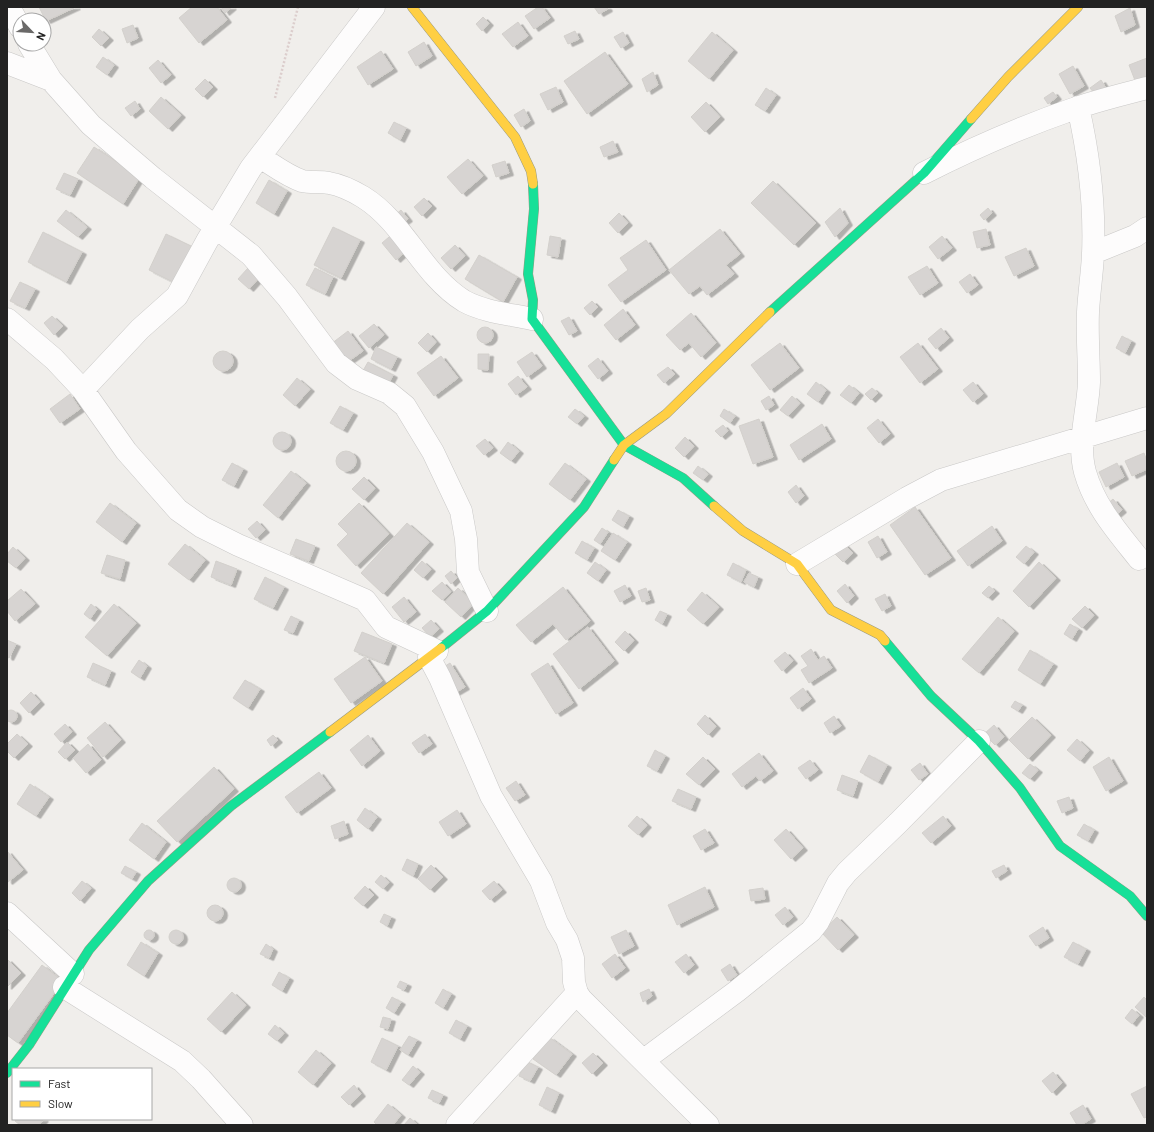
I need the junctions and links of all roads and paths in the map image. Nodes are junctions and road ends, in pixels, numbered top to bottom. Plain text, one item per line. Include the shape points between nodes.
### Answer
1 (298, 7) edge
2 (374, 7) edge
3 (1078, 7) edge
4 (415, 8) edge
5 (34, 52) edge
6 (7, 63) edge
7 (51, 80) junction
8 (1147, 88) edge
9 (273, 105) dead end
10 (1078, 107) junction
11 (260, 157) junction
12 (924, 173) junction
13 (216, 227) junction
14 (1147, 228) edge
15 (1093, 253) junction
16 (7, 319) edge
17 (532, 319) junction
18 (83, 390) junction
19 (1147, 418) edge
20 (1083, 437) junction
21 (624, 445) junction
22 (1139, 559) dead end
23 (797, 564) junction
24 (487, 611) junction
25 (433, 654) junction
26 (979, 741) junction
27 (7, 913) edge
28 (1147, 916) edge
29 (68, 980) junction
30 (577, 993) junction
31 (644, 1060) junction
32 (7, 1073) edge
33 (242, 1125) edge
34 (457, 1125) edge
35 (708, 1125) edge

1 - 9 path
2 - 11 street
3 - 12 street via 1008,77
4 - 17 street via 515,137 532,171 534,209 528,274
5 - 7 street
6 - 7 street
7 - 13 street via 91,125
8 - 10 street
10 - 12 street via 968,151
10 - 15 street via 1089,169
11 - 13 street
11 - 17 street via 302,181 329,182 346,188 382,211 429,268 465,301 482,308
12 - 21 street via 785,298 666,414
13 - 18 street via 177,296 140,329
13 - 24 street via 251,255 287,296 336,363 357,379 389,393 405,406 433,452 461,511 468,572
14 - 15 street via 1135,236
15 - 20 street via 1088,312 1089,382
16 - 18 street via 54,359
17 - 21 street
18 - 25 street via 126,451 178,510 202,527 238,545 365,600 386,627
19 - 20 street
20 - 22 street via 1085,472 1100,508
20 - 23 street via 941,480
21 - 23 street via 683,478 743,531
21 - 24 street via 584,507
23 - 26 street via 831,610 880,634 931,696
24 - 25 street
25 - 29 street via 225,812 148,881 89,950
25 - 30 street via 440,678 491,796 541,881 557,923 567,940 573,958
26 - 28 street via 1020,788 1060,846 1130,896
26 - 31 street via 846,872 811,931 736,992
27 - 29 street
29 - 32 street via 29,1045
29 - 33 street via 182,1061
30 - 31 street
30 - 34 street
31 - 35 street

